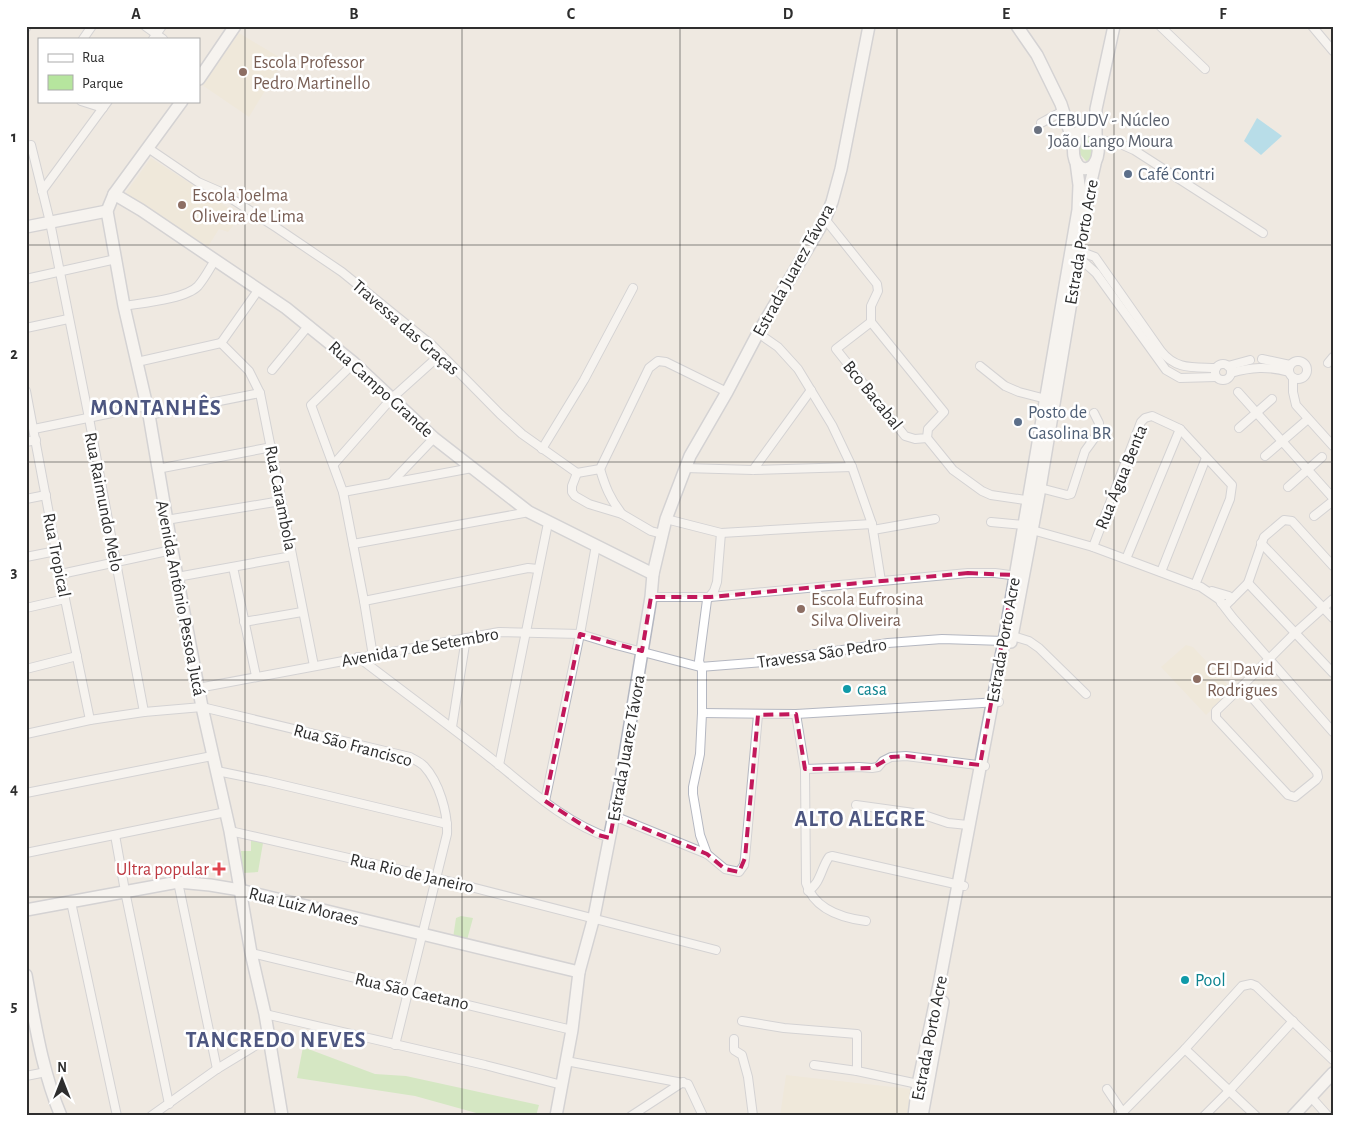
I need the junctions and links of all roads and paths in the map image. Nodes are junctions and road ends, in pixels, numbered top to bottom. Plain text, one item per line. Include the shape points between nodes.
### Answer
1 (92, 26) edge
2 (145, 26) edge
3 (162, 26) edge
4 (235, 26) edge
5 (869, 26) edge
6 (1016, 26) edge
7 (1114, 26) edge
8 (1160, 26) edge
9 (1312, 26) edge
10 (157, 37) edge
11 (84, 38) edge
12 (1333, 51) edge
13 (202, 67) edge
14 (1205, 69) dead end
15 (87, 102) edge
16 (181, 102) edge
17 (106, 105) edge
18 (1096, 109) junction
19 (1064, 113) junction
20 (1041, 124) dead end
21 (1082, 129) junction
22 (1096, 138) junction
23 (31, 145) dead end
24 (1074, 145) junction
25 (148, 148) junction
26 (1076, 162) junction
27 (1095, 164) junction
28 (42, 191) junction
29 (114, 194) junction
30 (107, 211) junction
31 (825, 219) junction
32 (50, 222) junction
33 (26, 227) edge
34 (1263, 233) dead end
35 (1079, 251) junction
36 (116, 260) junction
37 (215, 260) junction
38 (1077, 263) junction
39 (59, 272) junction
40 (26, 279) edge
41 (633, 288) dead end
42 (259, 289) junction
43 (124, 306) junction
44 (68, 319) junction
45 (871, 322) junction
46 (309, 325) junction
47 (26, 328) edge
48 (758, 333) junction
49 (221, 343) junction
50 (441, 354) junction
51 (1262, 359) dead end
52 (1250, 360) dead end
53 (137, 362) junction
54 (354, 363) junction
55 (980, 366) dead end
56 (1181, 366) junction
57 (1195, 367) junction
58 (1216, 368) junction
59 (272, 370) dead end
60 (1230, 370) junction
61 (1293, 376) junction
62 (1216, 377) junction
63 (1180, 378) junction
64 (1196, 378) junction
65 (811, 390) junction
66 (26, 391) edge
67 (728, 392) junction
68 (1238, 392) dead end
69 (260, 393) junction
70 (392, 398) junction
71 (1046, 398) junction
72 (1272, 399) dead end
73 (147, 411) junction
74 (1094, 413) dead end
75 (1257, 413) junction
76 (89, 418) junction
77 (1308, 419) junction
78 (1239, 428) dead end
79 (34, 429) junction
80 (1180, 429) junction
81 (434, 438) junction
82 (927, 438) junction
83 (36, 440) junction
84 (1282, 441) junction
85 (26, 442) edge
86 (1333, 446) edge
87 (272, 447) junction
88 (542, 450) junction
89 (1265, 456) dead end
90 (1322, 457) dead end
91 (1206, 458) junction
92 (334, 464) junction
93 (852, 467) junction
94 (472, 468) junction
95 (685, 468) junction
96 (158, 469) junction
97 (600, 469) junction
98 (753, 470) junction
99 (1307, 470) junction
100 (576, 473) junction
101 (392, 482) junction
102 (1288, 487) dead end
103 (1040, 488) junction
104 (343, 492) junction
105 (46, 495) junction
106 (26, 499) edge
107 (1333, 500) edge
108 (281, 501) junction
109 (1032, 502) junction
110 (529, 512) junction
111 (622, 514) junction
112 (1314, 516) dead end
113 (666, 519) junction
114 (935, 519) dead end
115 (166, 520) junction
116 (990, 522) dead end
117 (548, 523) junction
118 (872, 527) junction
119 (1027, 527) junction
120 (721, 533) junction
121 (662, 534) junction
122 (1261, 543) junction
123 (354, 544) junction
124 (596, 544) junction
125 (1093, 547) junction
126 (172, 550) junction
127 (56, 551) junction
128 (292, 556) junction
129 (26, 557) edge
130 (1126, 559) junction
131 (115, 561) junction
132 (1333, 566) edge
133 (233, 567) junction
134 (538, 569) junction
135 (1161, 572) junction
136 (61, 574) junction
137 (653, 574) junction
138 (1019, 576) junction
139 (177, 577) junction
140 (881, 581) junction
141 (1248, 583) junction
142 (1198, 586) junction
143 (651, 597) junction
144 (710, 597) junction
145 (65, 599) junction
146 (1333, 599) edge
147 (364, 600) junction
148 (1226, 600) junction
149 (26, 608) edge
150 (1323, 608) junction
151 (302, 612) junction
152 (1333, 618) edge
153 (244, 622) junction
154 (525, 633) junction
155 (1295, 633) junction
156 (580, 634) junction
157 (466, 638) junction
158 (1008, 638) junction
159 (642, 651) junction
160 (77, 656) junction
161 (373, 656) junction
162 (358, 657) junction
163 (1268, 658) junction
164 (314, 666) junction
165 (700, 667) junction
166 (26, 668) edge
167 (1333, 673) edge
168 (256, 676) junction
169 (1242, 686) junction
170 (198, 688) junction
171 (1086, 694) dead end
172 (996, 702) junction
173 (202, 707) junction
174 (144, 712) junction
175 (702, 713) junction
176 (796, 714) junction
177 (758, 715) junction
178 (90, 720) junction
179 (452, 727) junction
180 (1333, 732) edge
181 (26, 734) edge
182 (212, 756) junction
183 (499, 765) junction
184 (983, 765) junction
185 (804, 769) junction
186 (217, 771) junction
187 (26, 793) edge
188 (545, 801) junction
189 (856, 805) dead end
190 (226, 812) junction
191 (614, 816) junction
192 (448, 824) junction
193 (968, 825) junction
194 (230, 830) junction
195 (115, 835) junction
196 (610, 838) junction
197 (26, 853) edge
198 (707, 854) junction
199 (436, 878) junction
200 (178, 882) junction
201 (961, 885) junction
202 (240, 890) junction
203 (808, 890) junction
204 (125, 891) junction
205 (71, 902) junction
206 (26, 910) edge
207 (594, 917) junction
208 (866, 921) dead end
209 (422, 935) junction
210 (716, 950) dead end
211 (251, 954) junction
212 (579, 972) junction
213 (26, 975) edge
214 (408, 989) junction
215 (265, 1014) junction
216 (30, 1019) edge
217 (742, 1021) dead end
218 (1293, 1021) junction
219 (572, 1030) junction
220 (268, 1038) junction
221 (734, 1039) dead end
222 (395, 1045) junction
223 (1185, 1049) junction
224 (1333, 1060) edge
225 (566, 1061) junction
226 (814, 1065) dead end
227 (217, 1069) junction
228 (857, 1071) junction
229 (46, 1072) junction
230 (1333, 1073) edge
231 (26, 1076) edge
232 (685, 1083) junction
233 (918, 1084) junction
234 (562, 1085) junction
235 (1107, 1089) dead end
236 (1230, 1090) junction
237 (1311, 1097) junction
238 (169, 1104) junction
239 (1123, 1115) edge
240 (61, 1116) edge
241 (117, 1116) edge
242 (151, 1116) edge
243 (282, 1116) edge
244 (556, 1116) edge
245 (631, 1116) edge
246 (703, 1116) edge
247 (753, 1116) edge
248 (914, 1116) edge
249 (922, 1116) edge
250 (1204, 1116) edge
251 (1256, 1116) edge
252 (1293, 1116) edge
253 (1328, 1116) edge

1 - 11 street
2 - 10 street
3 - 10 street
4 - 13 street
5 - 31 street, Estrada Juarez Távora via 841,169
6 - 19 street via 1037,55
7 - 18 street
8 - 14 street
9 - 12 street
15 - 17 street
16 - 25 street
17 - 28 street
18 - 21 street
18 - 22 street
19 - 20 street
19 - 21 street
19 - 24 street
21 - 22 street via 1093,131
21 - 24 street via 1076,135
22 - 27 street
22 - 34 street via 1134,150
23 - 28 street, Rua Raimundo Melo
24 - 26 street
25 - 29 street
25 - 50 street, Travessa das Graças via 342,272
26 - 27 street via 1084,169
26 - 71 street, Estrada Porto Acre via 1078,210
27 - 35 street, Estrada Porto Acre
28 - 32 street, Rua Raimundo Melo
29 - 30 street
29 - 37 street, Rua Campo Grande
30 - 32 street
30 - 36 street, Avenida Antônio Pessoa Jucá
31 - 45 street via 877,284
31 - 48 street, Estrada Juarez Távora
32 - 33 street
32 - 39 street, Rua Raimundo Melo
35 - 38 street, Estrada Porto Acre
35 - 56 street via 1095,257 1161,352
36 - 39 street
36 - 43 street, Avenida Antônio Pessoa Jucá
37 - 42 street, Rua Campo Grande
37 - 43 street via 199,286 190,292
38 - 63 street via 1090,267 1160,364
38 - 103 street, Estrada Porto Acre
39 - 40 street
39 - 44 street, Rua Raimundo Melo
41 - 88 street
42 - 46 street, Rua Campo Grande
42 - 49 street
43 - 53 street, Avenida Antônio Pessoa Jucá
44 - 47 street
44 - 76 street, Rua Raimundo Melo
45 - 82 street, Bco Bacabal via 944,412 928,430
45 - 82 street, Bco Bacabal via 836,349 905,436
46 - 54 street, Rua Campo Grande
46 - 59 street
48 - 65 street via 789,358
48 - 67 street, Estrada Juarez Távora
49 - 53 street
49 - 69 street, Rua Carambola via 249,371
50 - 70 street
50 - 88 street, Travessa das Graças via 500,414
51 - 61 street
52 - 60 street
53 - 73 street, Avenida Antônio Pessoa Jucá
54 - 70 street, Rua Campo Grande
54 - 92 street via 311,405
55 - 71 street via 1005,386
56 - 57 street
56 - 63 street
57 - 58 street
57 - 64 street
58 - 60 street via 1222,364
58 - 62 street
60 - 61 street via 1274,368
60 - 62 street via 1229,376 1223,380
61 - 77 street via 1296,405
62 - 64 street
63 - 64 street
65 - 93 street
65 - 98 street
66 - 79 street, Rua Tropical
67 - 95 street, Estrada Juarez Távora
67 - 97 street via 666,362 661,361 649,368
68 - 75 street
69 - 73 street
69 - 87 street, Rua Carambola
70 - 81 street, Rua Campo Grande
70 - 92 street
71 - 109 street, Estrada Porto Acre
72 - 75 street
73 - 76 street
73 - 96 street, Avenida Antônio Pessoa Jucá
74 - 103 street via 1098,433 1085,451 1071,494 1063,495
75 - 78 street
75 - 84 street
76 - 79 street
76 - 131 street, Rua Raimundo Melo
77 - 84 street
77 - 86 street
79 - 83 street, Rua Tropical
80 - 91 street, Rua Água Benta
80 - 125 street, Rua Água Benta via 1152,416 1141,422
80 - 130 street
81 - 94 street, Rua Campo Grande
81 - 101 street
82 - 109 street via 953,470 982,491
83 - 85 street
83 - 105 street, Rua Tropical
84 - 89 street
84 - 99 street
87 - 96 street
87 - 108 street, Rua Carambola
88 - 100 street, Travessa das Graças
90 - 99 street
91 - 135 street
91 - 142 street, Rua Água Benta via 1232,485 1232,492
92 - 104 street
93 - 98 street
93 - 118 street
94 - 101 street
94 - 110 street, Rua Campo Grande
95 - 98 street
95 - 113 street, Estrada Juarez Távora
96 - 115 street, Avenida Antônio Pessoa Jucá
97 - 100 street
97 - 111 street via 613,503
99 - 102 street
99 - 107 street
100 - 111 street via 572,486 575,496
101 - 104 street
103 - 109 street, Estrada Porto Acre
104 - 123 street
105 - 106 street
105 - 127 street, Rua Tropical
107 - 112 street
108 - 115 street
108 - 128 street, Rua Carambola
109 - 119 street, Estrada Porto Acre
110 - 117 street, Rua Campo Grande
110 - 123 street
111 - 121 street via 650,531
113 - 120 street
113 - 121 street, Estrada Juarez Távora
114 - 118 street
115 - 126 street, Avenida Antônio Pessoa Jucá
116 - 119 street
117 - 124 street, Rua Campo Grande
117 - 134 street
118 - 120 street
118 - 140 street
119 - 125 street
119 - 138 street, Estrada Porto Acre
120 - 144 street via 717,582
121 - 137 street, Estrada Juarez Távora
122 - 132 street via 1288,519
122 - 141 street
122 - 150 street
123 - 147 street
124 - 137 street, Rua Campo Grande
124 - 156 street
125 - 130 street
126 - 131 street
126 - 139 street, Avenida Antônio Pessoa Jucá
127 - 129 street
127 - 136 street, Rua Tropical
128 - 133 street
128 - 151 street, Rua Carambola
130 - 135 street
131 - 136 street
131 - 174 street, Rua Raimundo Melo
133 - 139 street
133 - 153 street
134 - 147 street via 528,568
134 - 154 street
135 - 142 street
136 - 145 street, Rua Tropical
137 - 143 street, Estrada Juarez Távora
138 - 140 street via 968,573
138 - 158 street, Estrada Porto Acre
139 - 170 street, Avenida Antônio Pessoa Jucá
140 - 144 street
141 - 148 street via 1239,594
141 - 155 street
142 - 148 street
143 - 144 street
143 - 159 street, Estrada Juarez Távora
144 - 165 street via 706,603 698,661
145 - 149 street
145 - 160 street, Rua Tropical
146 - 150 street
147 - 161 street
148 - 163 street via 1228,613
150 - 152 street
150 - 155 street
151 - 153 street
151 - 164 street, Rua Carambola
153 - 168 street
154 - 156 street, Avenida 7 de Setembro
154 - 157 street, Avenida 7 de Setembro via 499,632
154 - 183 street
155 - 163 street
155 - 167 street
156 - 159 street, Avenida 7 de Setembro
156 - 188 street
157 - 161 street, Avenida 7 de Setembro
157 - 179 street
158 - 165 street, Travessa São Pedro via 888,643 764,662
158 - 171 street, Travessa São Pedro via 1029,641 1039,648
158 - 172 street, Estrada Porto Acre
159 - 165 street, Travessa São Pedro
159 - 191 street, Estrada Juarez Távora
160 - 166 street
160 - 178 street, Rua Tropical
161 - 162 street, Avenida 7 de Setembro
162 - 164 street, Avenida 7 de Setembro
162 - 179 street
163 - 169 street
163 - 180 street
164 - 168 street, Avenida 7 de Setembro
165 - 175 street
168 - 170 street, Avenida 7 de Setembro
169 - 169 street via 1317,772 1316,780 1295,797 1290,796 1216,718 1216,710
170 - 173 street, Avenida Antônio Pessoa Jucá
172 - 176 street
172 - 184 street, Estrada Porto Acre
173 - 174 street, Rua São Francisco
173 - 182 street, Avenida Antônio Pessoa Jucá
173 - 192 street, Rua São Francisco via 410,757 423,765 432,778
174 - 178 street, Rua São Francisco
175 - 177 street
175 - 198 street via 700,754 693,787 700,835
176 - 177 street
176 - 185 street
177 - 198 street via 744,865 739,872 725,869
178 - 181 street, Rua São Francisco
179 - 183 street
182 - 186 street, Avenida Antônio Pessoa Jucá
182 - 187 street
183 - 188 street
184 - 185 street via 906,756 891,757 872,768
184 - 193 street, Estrada Porto Acre
184 - 201 street, Estrada Porto Acre
185 - 203 street
186 - 190 street, Avenida Antônio Pessoa Jucá
186 - 192 street
188 - 196 street via 575,823
189 - 193 street via 921,814 948,823
190 - 194 street, Avenida Antônio Pessoa Jucá
190 - 195 street
191 - 196 street, Estrada Juarez Távora
191 - 198 street
192 - 199 street, Rua São Francisco
193 - 201 street, Estrada Porto Acre
194 - 199 street, Rua Rio de Janeiro
194 - 202 street, Avenida Antônio Pessoa Jucá
195 - 197 street
195 - 204 street
196 - 207 street, Estrada Juarez Távora
199 - 207 street, Rua Rio de Janeiro
199 - 209 street, Rua São Francisco
200 - 202 street, Rua Luiz Moraes
200 - 204 street, Rua Luiz Moraes
200 - 227 street
201 - 203 street via 832,856 817,884
201 - 233 street, Estrada Porto Acre
201 - 249 street, Estrada Porto Acre
202 - 209 street, Rua Luiz Moraes
202 - 211 street, Avenida Antônio Pessoa Jucá
203 - 208 street via 818,902 838,916
204 - 205 street, Rua Luiz Moraes
204 - 238 street
205 - 206 street, Rua Luiz Moraes
205 - 241 street
207 - 210 street, Rua Rio de Janeiro
207 - 212 street, Estrada Juarez Távora
209 - 212 street, Rua Luiz Moraes
209 - 214 street, Rua São Francisco
211 - 214 street, Rua São Caetano
211 - 215 street, Avenida Antônio Pessoa Jucá
212 - 219 street, Estrada Juarez Távora
213 - 216 street
214 - 219 street, Rua São Caetano
214 - 222 street, Rua São Francisco
215 - 220 street, Avenida Antônio Pessoa Jucá
215 - 222 street
216 - 229 street
217 - 228 street via 857,1034
218 - 223 street via 1256,986 1242,986
218 - 224 street
218 - 236 street
219 - 225 street, Estrada Juarez Távora
220 - 227 street
220 - 243 street, Avenida Antônio Pessoa Jucá
221 - 247 street via 734,1050 742,1055 748,1077
222 - 234 street
223 - 236 street
223 - 239 street
225 - 232 street
225 - 234 street, Estrada Juarez Távora
226 - 228 street
227 - 238 street
228 - 233 street
229 - 231 street
229 - 240 street
230 - 237 street
232 - 245 street
232 - 246 street
233 - 248 street, Estrada Porto Acre
234 - 244 street, Estrada Juarez Távora
235 - 239 street
236 - 250 street
236 - 251 street
237 - 252 street
237 - 253 street
238 - 242 street

